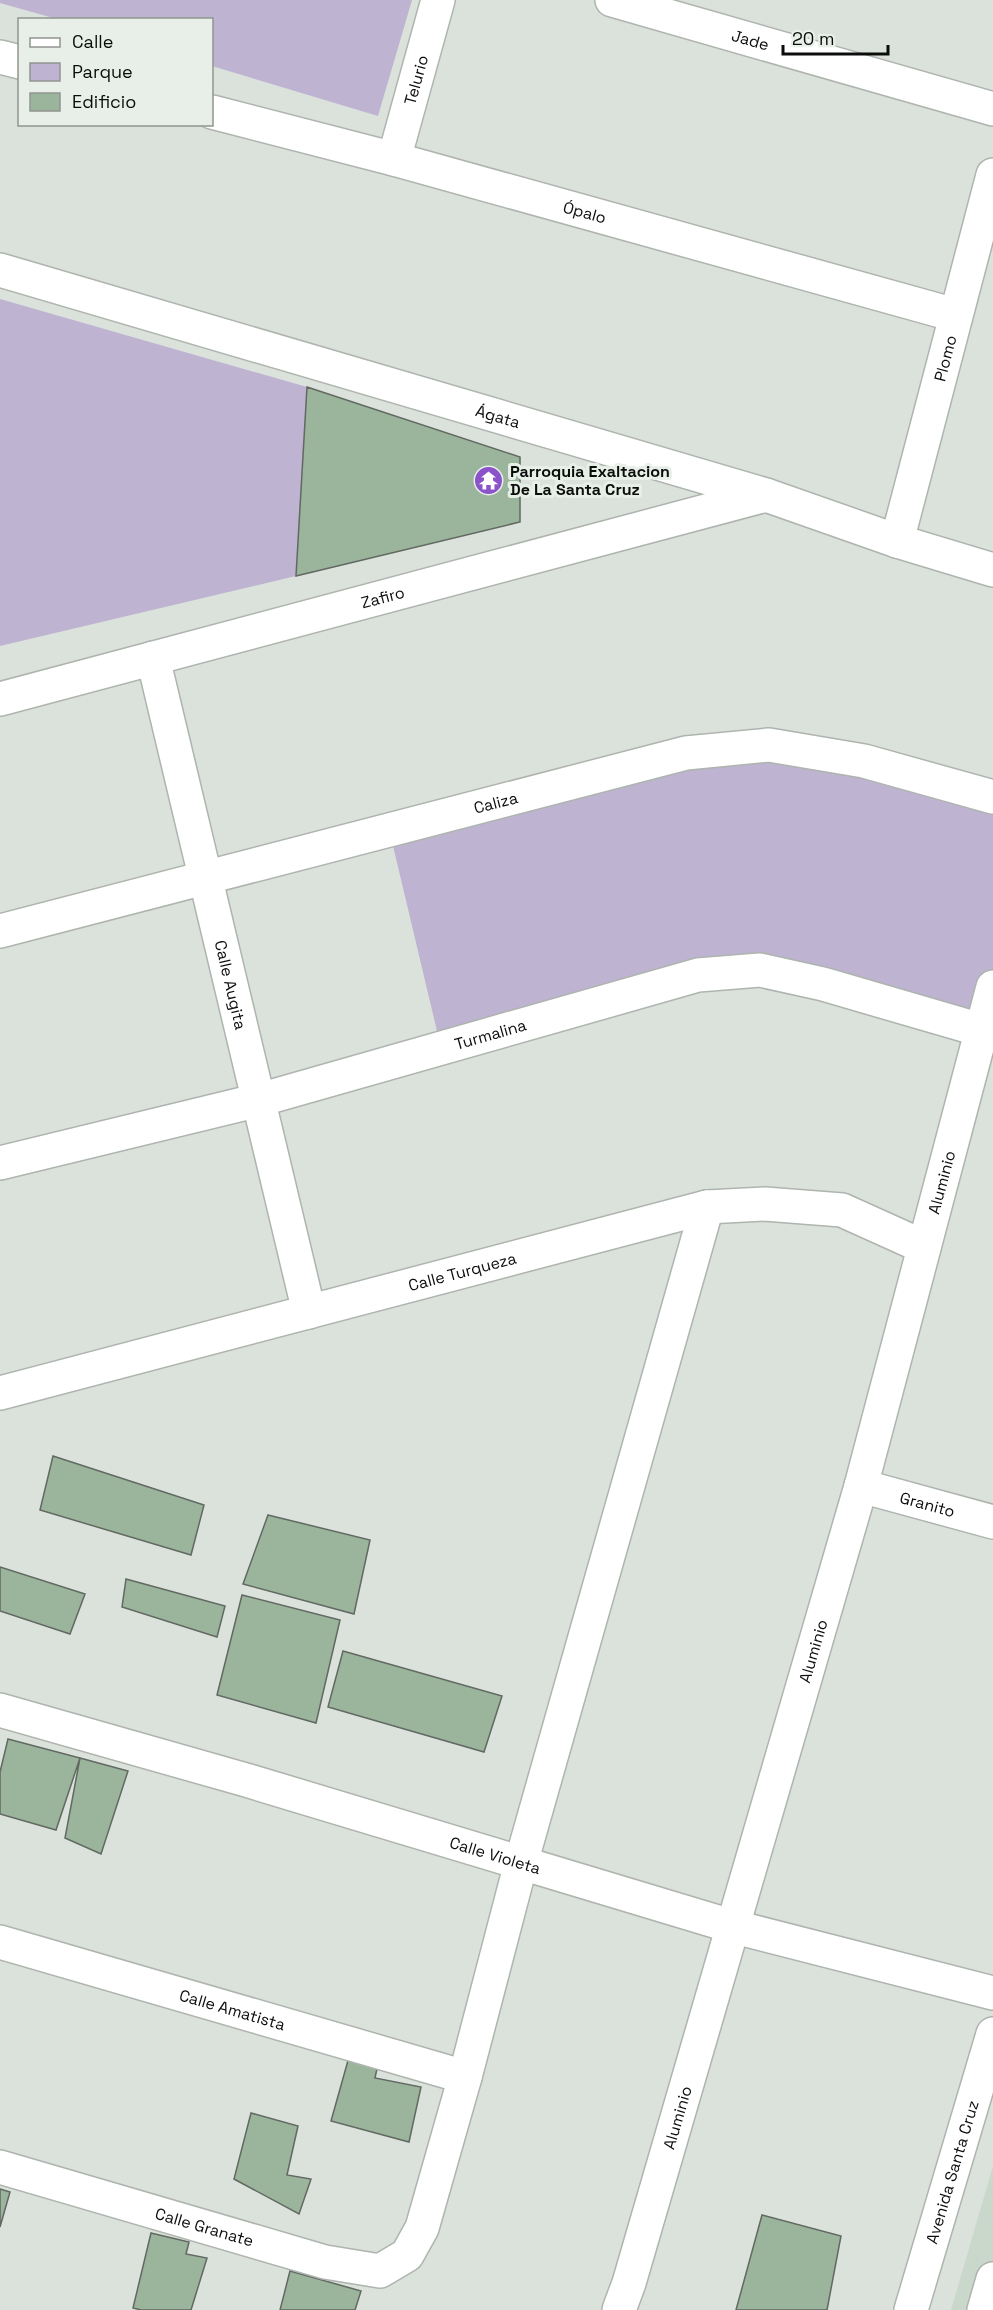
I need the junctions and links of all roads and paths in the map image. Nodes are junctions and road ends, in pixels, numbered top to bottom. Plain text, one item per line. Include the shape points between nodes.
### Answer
1 (438, 0) edge
2 (612, 0) edge
3 (0, 57) edge
4 (18, 62) edge
5 (993, 109) edge
6 (213, 112) edge
7 (394, 159) junction
8 (993, 175) edge
9 (0, 270) edge
10 (955, 315) junction
11 (766, 495) junction
12 (897, 541) junction
13 (993, 570) edge
14 (153, 658) junction
15 (0, 699) edge
16 (993, 797) edge
17 (206, 876) junction
18 (0, 931) edge
19 (993, 987) edge
20 (981, 1030) junction
21 (260, 1100) junction
22 (0, 1163) edge
23 (707, 1207) junction
24 (924, 1247) junction
25 (309, 1312) junction
26 (0, 1393) edge
27 (861, 1486) junction
28 (993, 1522) edge
29 (0, 1710) edge
30 (521, 1863) junction
31 (731, 1926) junction
32 (0, 1941) edge
33 (993, 1993) edge
34 (993, 2034) edge
35 (465, 2077) junction
36 (0, 2167) edge
37 (993, 2279) edge
38 (619, 2310) edge
39 (910, 2310) edge
40 (984, 2310) edge

1 - 7 street, Telurio
2 - 5 street, Jade
3 - 4 street
6 - 7 street, Ópalo
7 - 10 street, Ópalo
8 - 10 street, Plomo
9 - 11 street, Ágata
10 - 12 street, Plomo
11 - 12 street, Ágata
11 - 14 street, Zafiro
12 - 13 street, Ágata
14 - 15 street, Zafiro
14 - 17 street, Calle Augita
16 - 17 street, Caliza via 864,761 769,745 686,753
17 - 18 street, Caliza
17 - 21 street, Calle Augita
19 - 20 street, Aluminio
20 - 21 street, Turmalina via 760,970 698,975
20 - 24 street, Aluminio
21 - 22 street, Turmalina
21 - 25 street, Calle Augita
23 - 24 street, Calle Turqueza via 765,1204 842,1210
23 - 25 street, Calle Turqueza
23 - 30 street
24 - 27 street, Aluminio
25 - 26 street, Calle Turqueza
27 - 28 street, Granito
27 - 31 street, Aluminio
29 - 30 street, Calle Violeta
30 - 31 street, Calle Violeta
30 - 35 street
31 - 33 street, Calle Violeta
31 - 38 street, Aluminio
32 - 35 street, Calle Amatista
34 - 39 street, Avenida Santa Cruz
35 - 36 street, Calle Granate via 422,2228 407,2255 380,2271 325,2262
37 - 40 street

